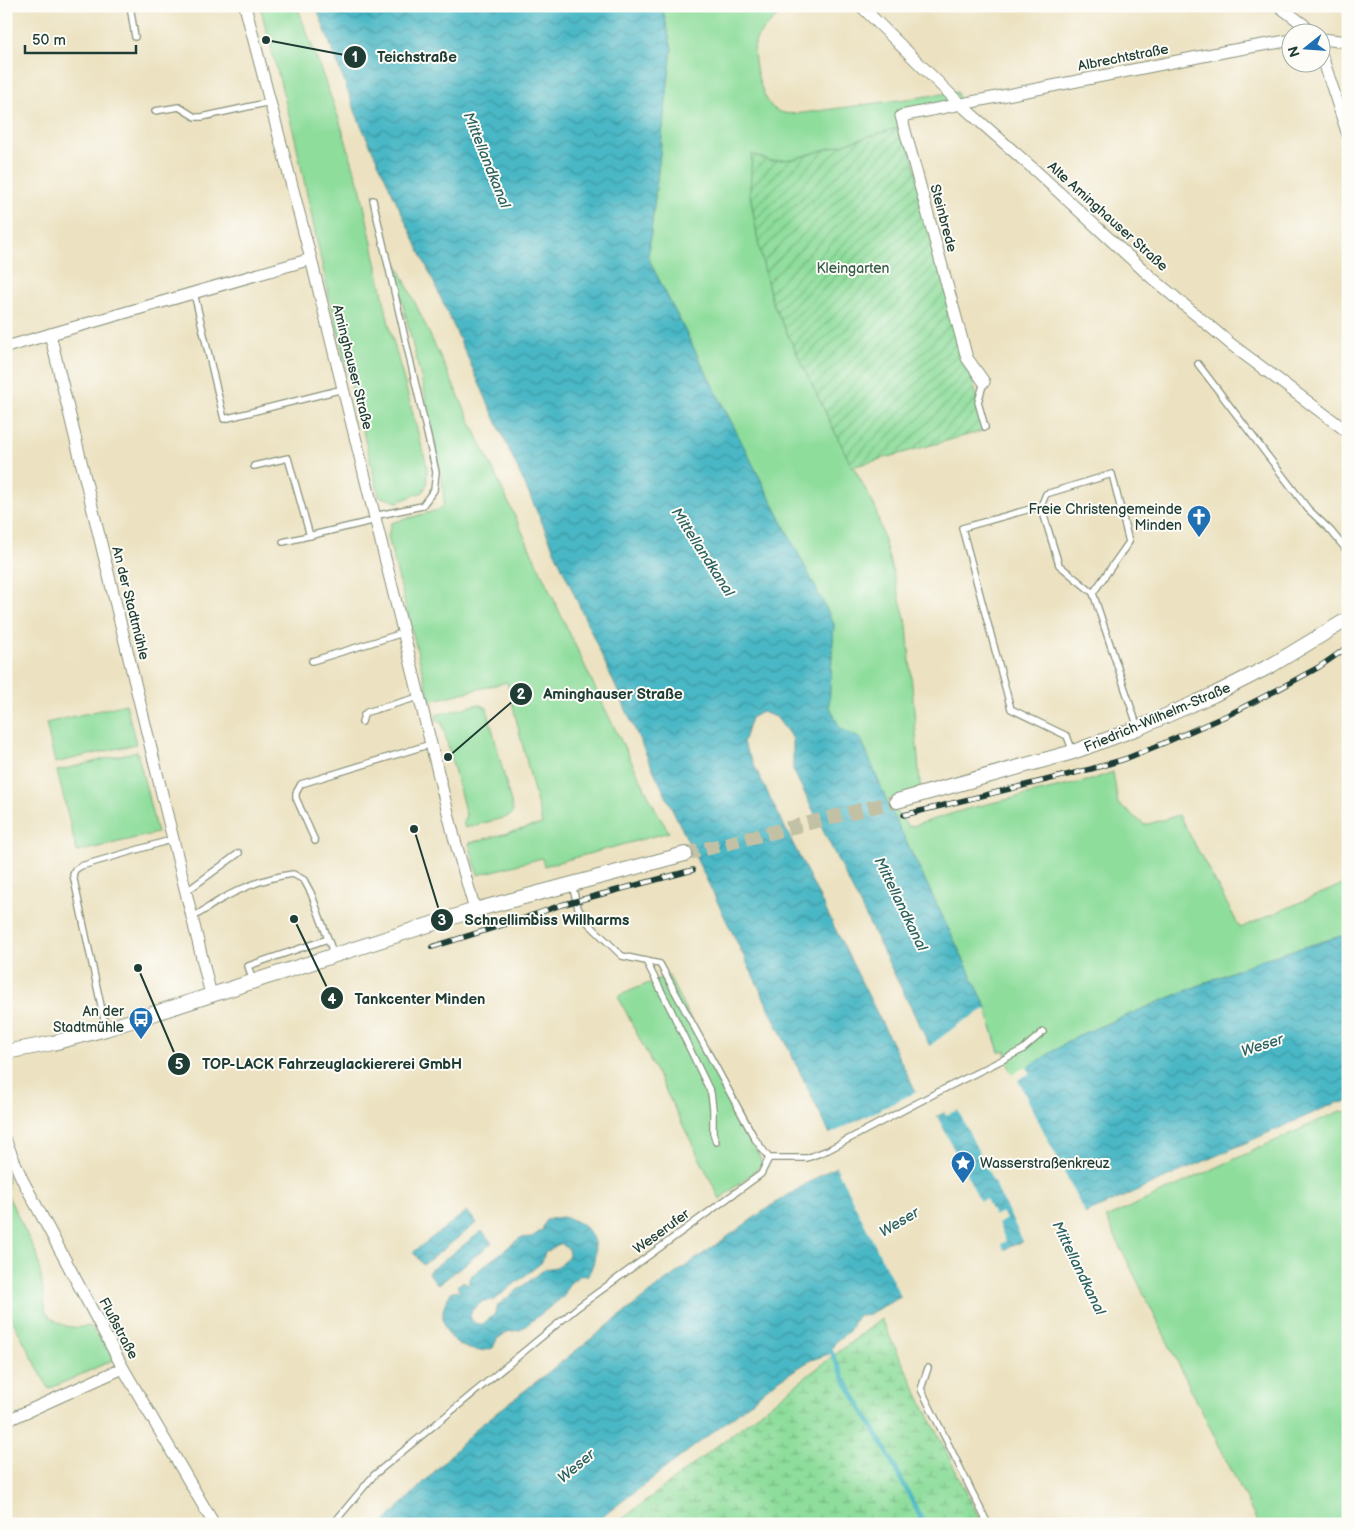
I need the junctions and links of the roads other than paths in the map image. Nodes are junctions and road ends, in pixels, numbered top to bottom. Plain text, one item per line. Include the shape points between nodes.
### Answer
1 (130, 6) edge
2 (245, 6) edge
3 (861, 6) edge
4 (1279, 6) edge
5 (1300, 22) edge
6 (135, 37) dead end
7 (1332, 40) edge
8 (1282, 42) edge
9 (1348, 42) edge
10 (1327, 72) edge
11 (270, 102) junction
12 (960, 104) junction
13 (155, 111) dead end
14 (1348, 135) edge
15 (373, 200) dead end
16 (311, 259) junction
17 (194, 293) junction
18 (50, 334) junction
19 (6, 347) edge
20 (1198, 364) dead end
21 (984, 382) joint
22 (343, 390) junction
23 (985, 427) dead end
24 (1348, 432) edge
25 (254, 466) dead end
26 (1041, 506) junction
27 (375, 518) junction
28 (310, 536) junction
29 (282, 542) dead end
30 (1348, 552) edge
31 (1093, 594) junction
32 (1348, 620) edge
33 (404, 633) junction
34 (312, 661) dead end
35 (419, 696) junction
36 (362, 722) dead end
37 (1138, 728) junction
38 (431, 744) junction
39 (1073, 752) junction
40 (897, 801) tunnel mouth
41 (174, 839) junction
42 (315, 842) dead end
43 (239, 853) dead end
44 (685, 854) tunnel mouth
45 (572, 883) junction
46 (187, 891) junction
47 (475, 910) junction
48 (193, 917) junction
49 (328, 939) junction
50 (334, 955) junction
51 (646, 961) junction
52 (252, 982) junction
53 (212, 995) junction
54 (106, 1029) junction
55 (1043, 1032) dead end
56 (6, 1052) edge
57 (6, 1142) edge
58 (716, 1142) dead end
59 (769, 1158) junction
60 (123, 1368) junction
61 (928, 1368) dead end
62 (6, 1421) edge
63 (214, 1524) edge
64 (333, 1524) edge
65 (988, 1524) edge

1 - 6 lane
2 - 11 street, Aminghauser Straße
3 - 12 street, Alte Aminghauser Straße
4 - 5 street
7 - 9 street
8 - 12 street, Albrechtstraße
10 - 14 street
11 - 13 lane via 202,117 195,117 179,107
11 - 16 street, Aminghauser Straße
12 - 21 street, Steinbrede via 901,116 967,358
12 - 24 street, Alte Aminghauser Straße via 1200,319
15 - 27 lane via 436,472 434,490 422,506
16 - 17 street
16 - 22 street, Aminghauser Straße
17 - 18 street
17 - 22 lane via 224,419
18 - 19 street
18 - 41 street, An der Stadtmühle
20 - 30 lane via 1308,509
21 - 23 lane via 978,402
22 - 27 street, Aminghauser Straße
25 - 28 lane via 288,458
26 - 31 lane via 1059,566
26 - 31 lane via 1046,494 1112,474 1129,542
26 - 39 lane via 962,528 1011,708 1067,736
27 - 28 lane
27 - 33 street, Aminghauser Straße
28 - 29 lane
31 - 37 lane
32 - 37 street, Friedrich-Wilhelm-Straße via 1214,695
33 - 34 lane
33 - 35 street, Aminghauser Straße
35 - 36 lane via 367,712
35 - 38 street, Aminghauser Straße
37 - 39 street, Friedrich-Wilhelm-Straße
38 - 42 lane via 301,784 296,798
38 - 47 street, Aminghauser Straße
39 - 40 street, Friedrich-Wilhelm-Straße
41 - 46 street, An der Stadtmühle
41 - 54 lane via 74,870
43 - 46 lane
44 - 45 street
45 - 47 street
45 - 51 lane via 578,908 589,924 622,956
46 - 48 street, An der Stadtmühle
47 - 50 street
48 - 49 lane via 263,880 293,874 304,880 311,893
48 - 53 street, An der Stadtmühle
49 - 50 lane
49 - 52 lane via 248,966
50 - 52 street
51 - 58 lane via 711,1094
51 - 59 lane via 660,964 751,1132
52 - 53 street
53 - 54 street
54 - 56 street
55 - 59 lane via 1022,1050 828,1150 807,1158
57 - 60 street, Flußstraße via 22,1179
59 - 64 lane, Weserufer via 761,1174 578,1307 374,1475
60 - 62 street
60 - 63 street, Flußstraße
61 - 65 lane via 922,1390

